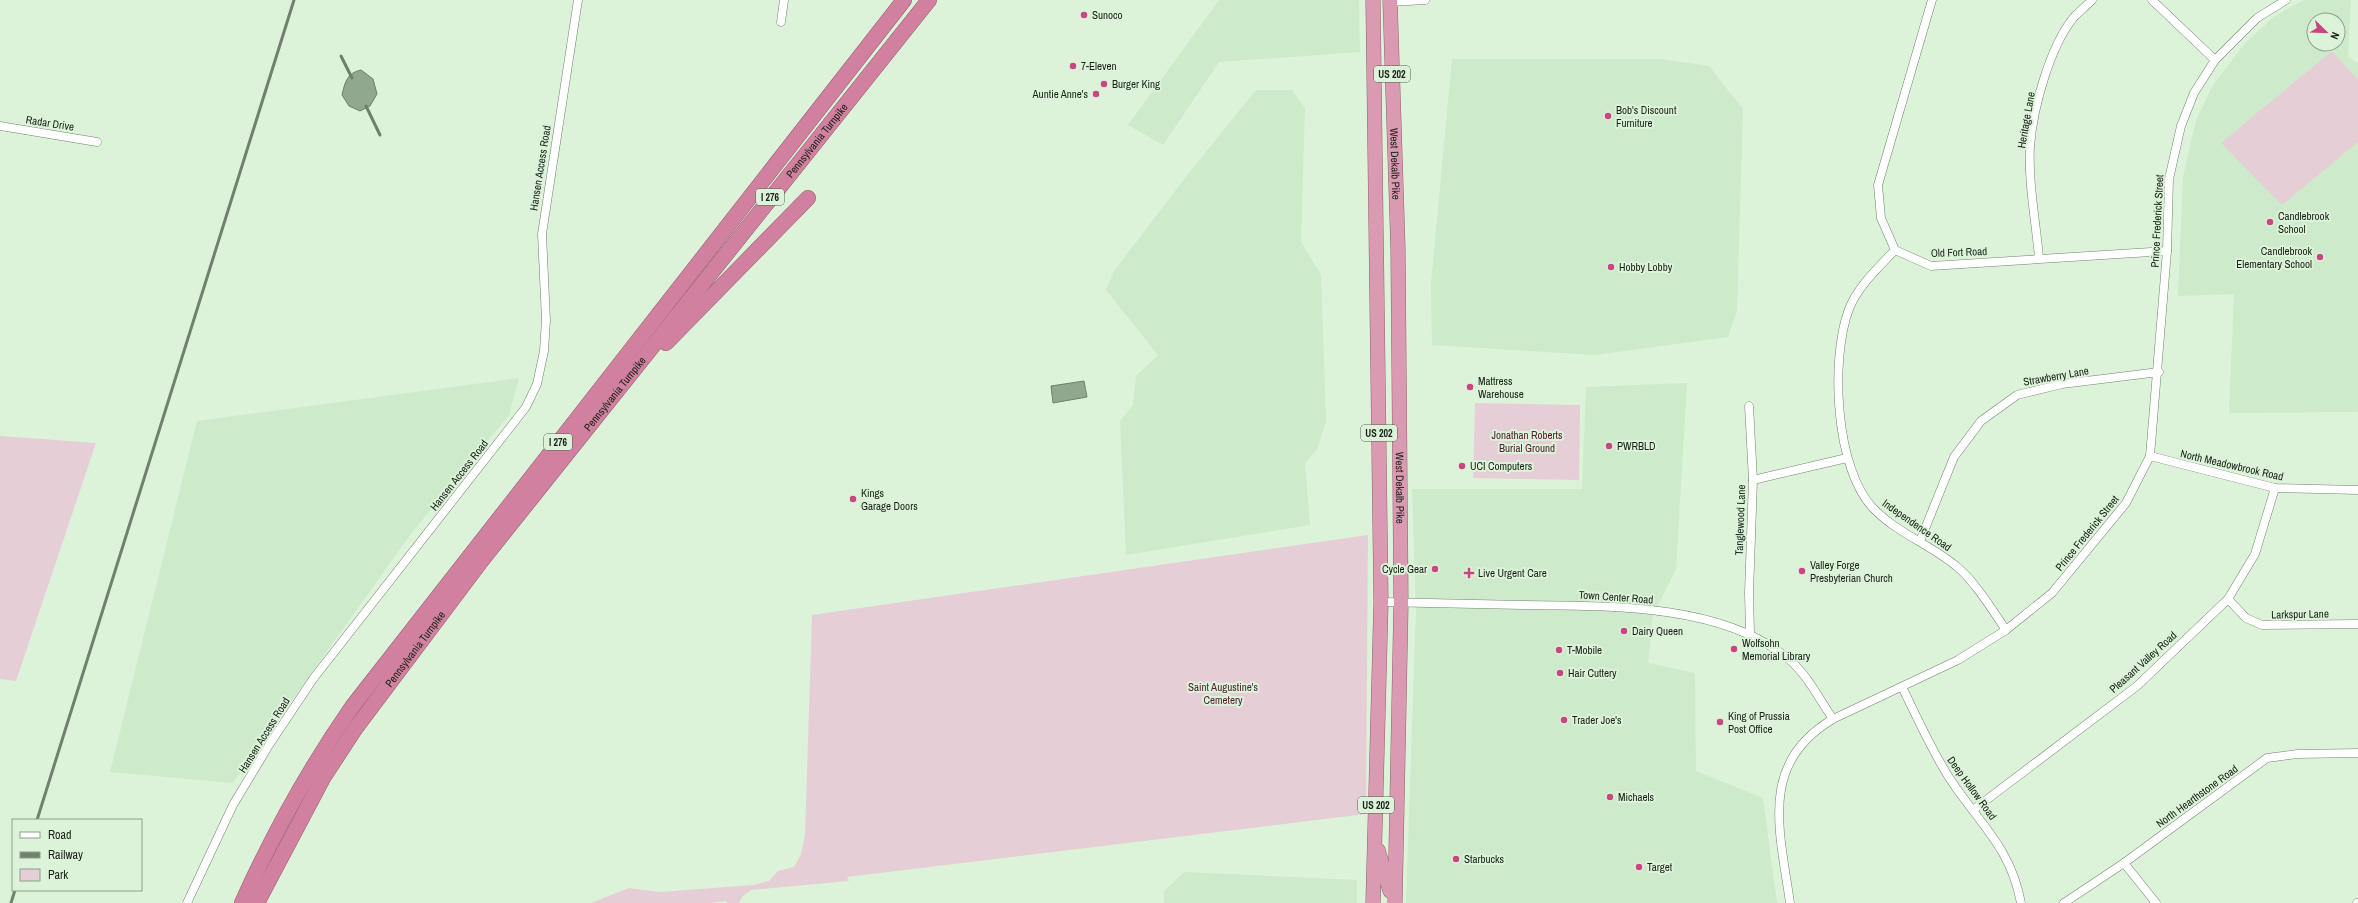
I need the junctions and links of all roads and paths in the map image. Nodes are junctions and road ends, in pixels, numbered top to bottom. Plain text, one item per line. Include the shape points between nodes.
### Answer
1 (578, 0) edge
2 (784, 0) edge
3 (904, 0) edge
4 (929, 0) edge
5 (1373, 0) edge
6 (1425, 0) edge
7 (1932, 0) edge
8 (2092, 0) edge
9 (2152, 0) edge
10 (2286, 0) edge
11 (1390, 1) edge
12 (781, 22) dead end
13 (2215, 60) junction
14 (0, 126) edge
15 (97, 142) dead end
16 (808, 198) dead end
17 (1895, 250) junction
18 (2167, 251) junction
19 (2039, 258) junction
20 (2159, 372) junction
21 (614, 397) junction
22 (1749, 406) dead end
23 (2150, 456) junction
24 (1847, 458) junction
25 (1753, 480) junction
26 (2275, 488) junction
27 (2358, 490) edge
28 (1920, 541) junction
29 (2228, 599) junction
30 (1381, 602) junction
31 (1402, 603) junction
32 (2358, 624) edge
33 (2006, 630) junction
34 (1750, 634) junction
35 (1902, 687) junction
36 (1833, 719) junction
37 (2358, 754) edge
38 (1973, 810) junction
39 (1376, 842) junction
40 (2124, 863) junction
41 (1373, 896) edge
42 (187, 903) edge
43 (242, 903) edge
44 (257, 903) edge
45 (1391, 903) edge
46 (1790, 903) edge
47 (2021, 903) edge
48 (2064, 903) edge
49 (2156, 903) edge

1 - 42 street, Hansen Access Road via 542,234 546,320 544,351 537,384 526,406 313,679 269,744 233,805
2 - 12 street
3 - 43 highway, Pennsylvania Turnpike / I 276 via 352,707 321,751 297,792 263,856
4 - 21 highway, Pennsylvania Turnpike / I 276 via 770,197
5 - 30 highway, West Dekalb Pike / US 202
6 - 11 street
7 - 17 street via 1878,185 1881,218
8 - 19 street, Heritage Lane via 2074,17 2058,42 2045,77 2035,118 2030,146
9 - 13 street
10 - 13 street, Prince Frederick Street via 2257,18
11 - 31 highway, West Dekalb Pike / US 202 via 1398,249
13 - 18 street, Prince Frederick Street via 2194,93 2181,126 2169,179
14 - 15 street, Radar Drive
16 - 21 highway
17 - 19 street, Old Fort Road via 1931,266
17 - 24 street, Independence Road via 1867,280 1849,309 1841,341 1839,413
18 - 19 street, Old Fort Road
18 - 20 street, Prince Frederick Street
20 - 23 street, Prince Frederick Street
20 - 28 street, Strawberry Lane via 2062,384 2017,395 1980,421 1954,457
21 - 44 highway, Pennsylvania Turnpike / I 276 via 482,560 355,730 323,778
22 - 25 street
23 - 26 street, North Meadowbrook Road
23 - 33 street, Prince Frederick Street via 2126,503 2092,547 2052,593
24 - 25 street, Tanglewood Lane
24 - 28 street, Independence Road via 1858,486 1874,509
25 - 34 street, Tanglewood Lane
26 - 27 street, North Meadowbrook Road
26 - 29 street, Pleasant Valley Road via 2255,554
28 - 33 street, Independence Road via 1958,566
29 - 32 street, Larkspur Lane via 2246,618 2262,625
29 - 38 street, Pleasant Valley Road via 2137,686
30 - 31 street, Town Center Road
30 - 39 highway, West Dekalb Pike / US 202
31 - 34 street, Town Center Road via 1630,607 1701,620
31 - 45 highway, West Dekalb Pike / US 202
33 - 35 street, Prince Frederick Street via 1958,660
34 - 36 street, Town Center Road via 1787,657
35 - 36 street, Prince Frederick Street
35 - 38 street, Deep Hollow Road via 1940,764
36 - 46 street, Prince Frederick Street via 1815,731 1798,749 1790,759 1781,781 1778,817
37 - 40 street, North Hearthstone Road via 2298,754 2267,758
38 - 47 street, Deep Hollow Road via 1998,842 2011,865
39 - 41 highway, West Dekalb Pike / US 202
39 - 45 highway
40 - 48 street, North Hearthstone Road
40 - 49 street
41 - 45 highway

